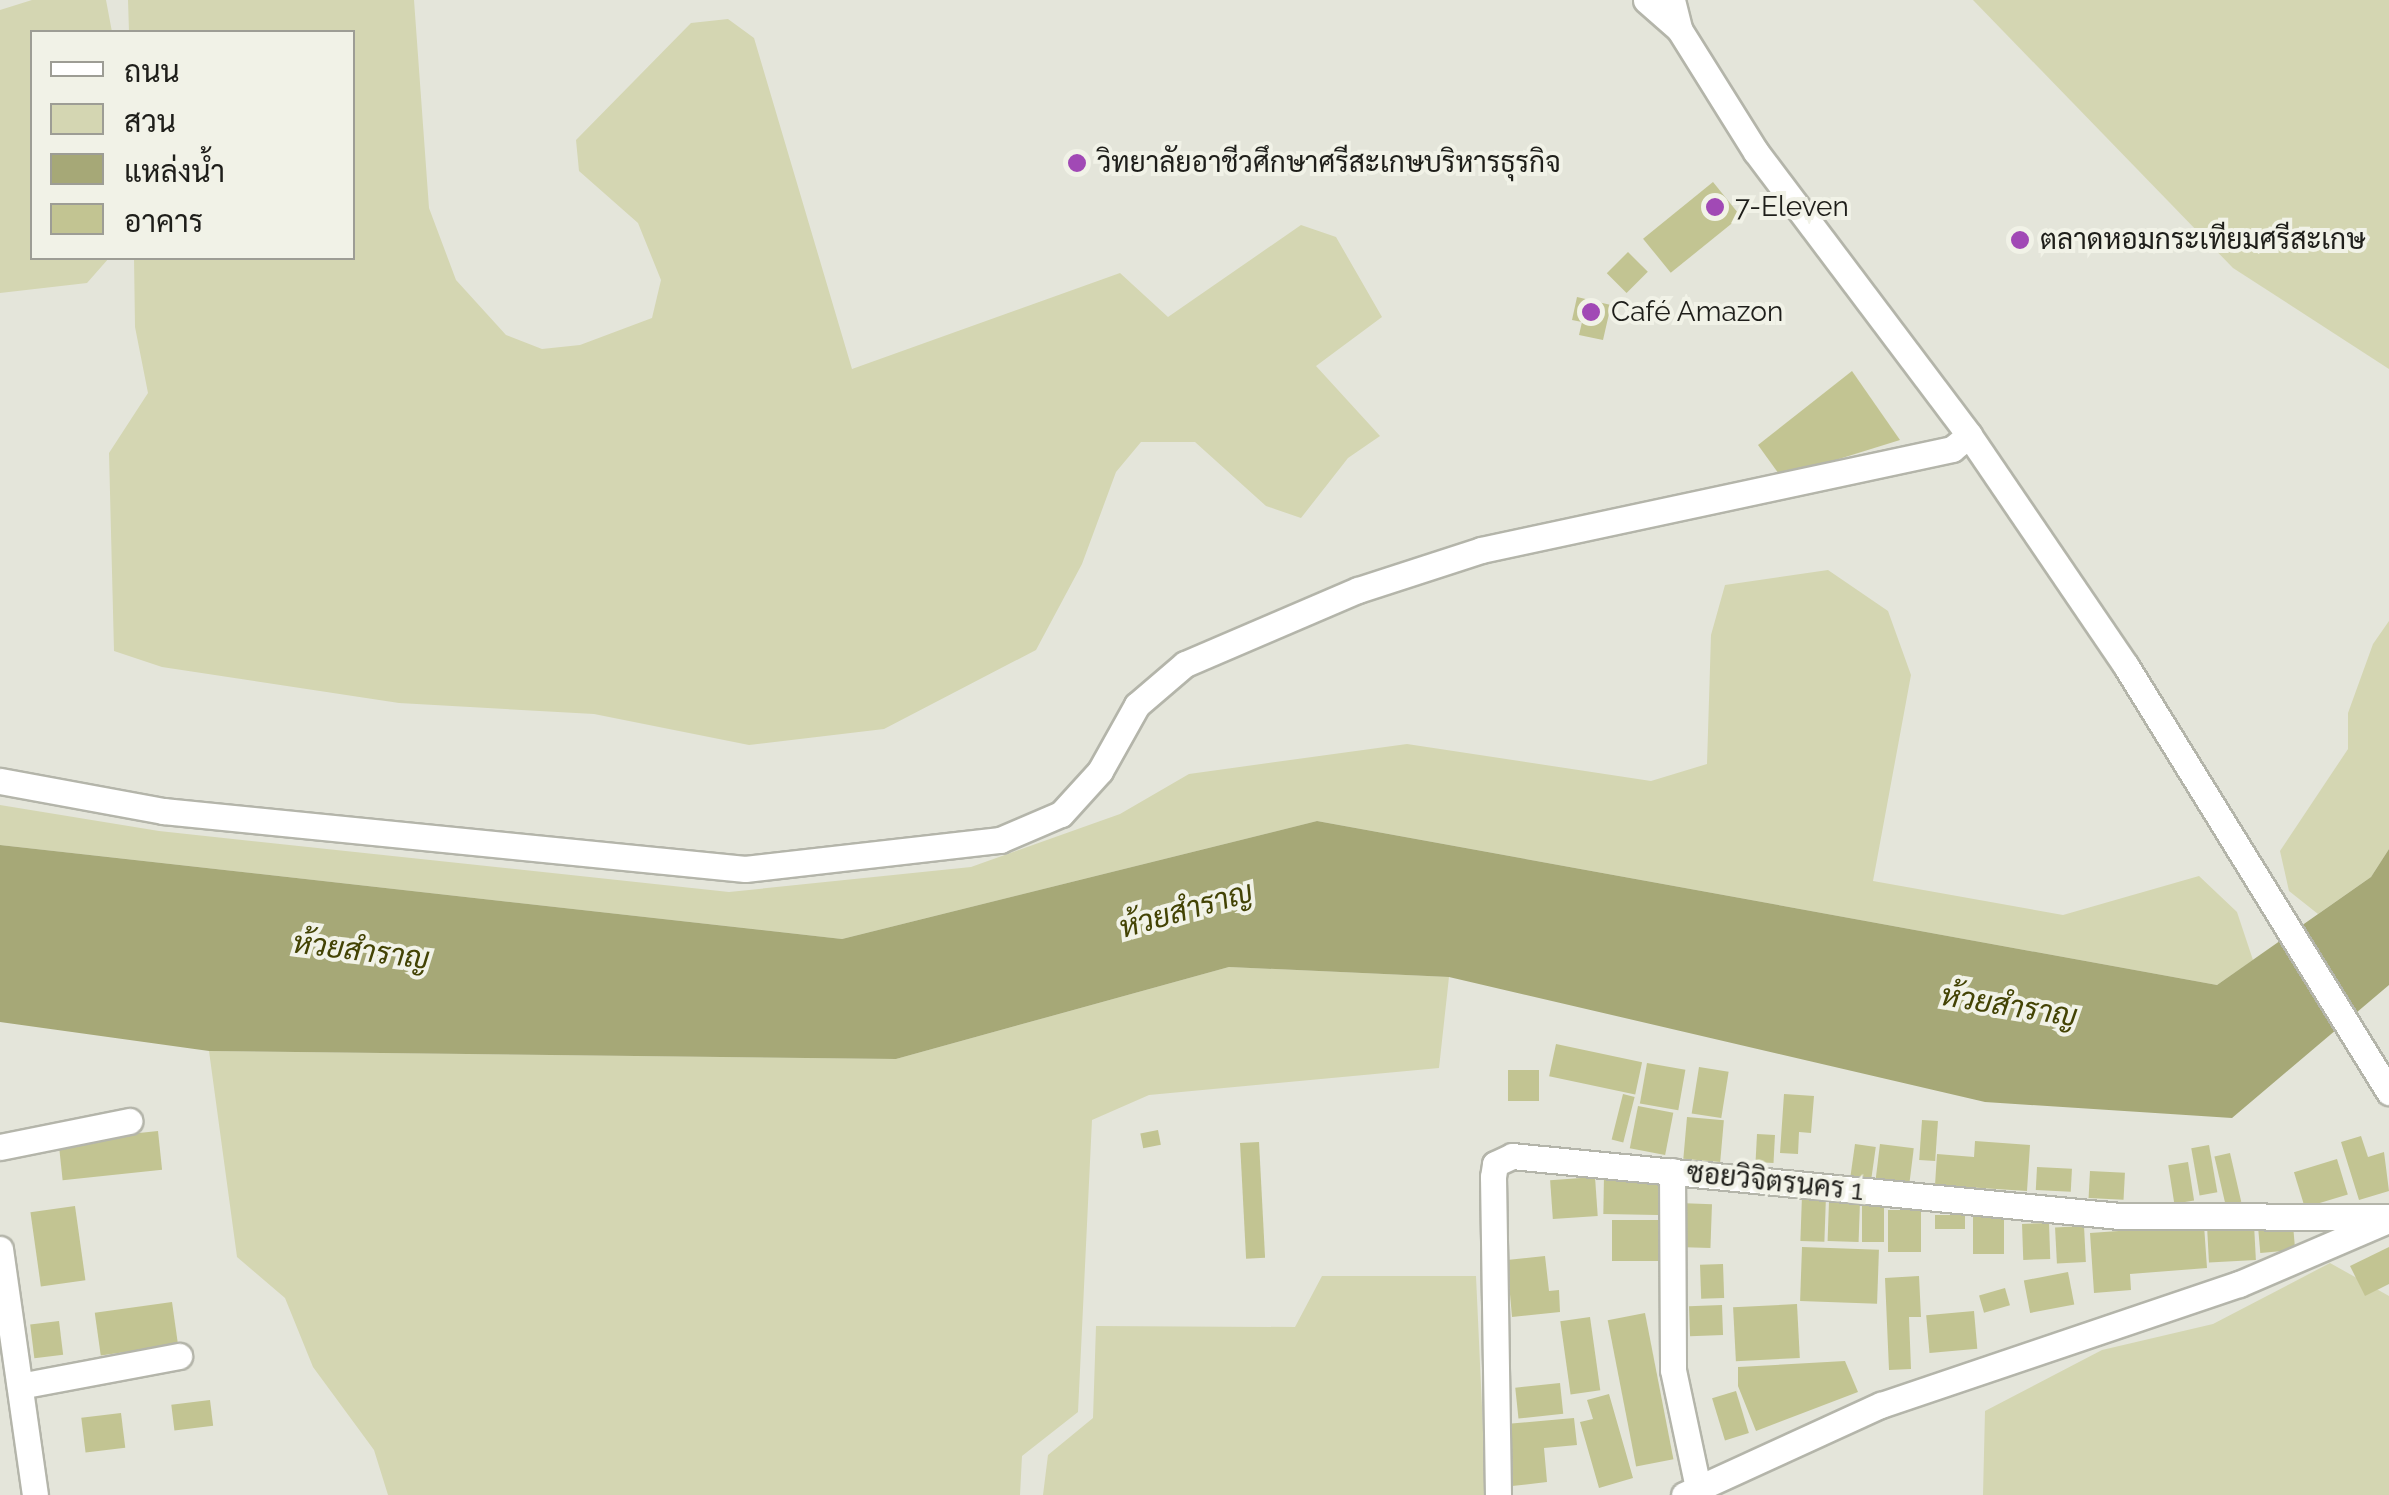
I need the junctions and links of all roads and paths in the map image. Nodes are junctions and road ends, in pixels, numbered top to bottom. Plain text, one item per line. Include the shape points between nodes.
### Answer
1 (1646, 0) edge
2 (1672, 0) edge
3 (1678, 29) junction
4 (1969, 435) junction
5 (0, 781) edge
6 (2389, 1092) edge
7 (128, 1121) dead end
8 (0, 1147) edge
9 (1672, 1171) junction
10 (2389, 1218) edge
11 (0, 1250) edge
12 (179, 1356) dead end
13 (20, 1386) junction
14 (1691, 1492) edge
15 (35, 1495) edge
16 (1498, 1495) edge

1 - 3 street
2 - 3 street
3 - 4 street via 1756,152
4 - 5 street via 1952,449 1482,550 1358,590 1185,664 1138,705 1100,771 1061,814 1000,840 746,869 163,811
4 - 6 street via 2126,666
7 - 8 street
9 - 10 street, ซอยวิจิตรนคร 1 via 2120,1216
9 - 14 street via 1673,1370
9 - 16 street, ซอยวิจิตรนคร 1 via 1512,1156 1494,1164
10 - 14 street via 2239,1284 1881,1405
11 - 13 street
12 - 13 street
13 - 15 street

